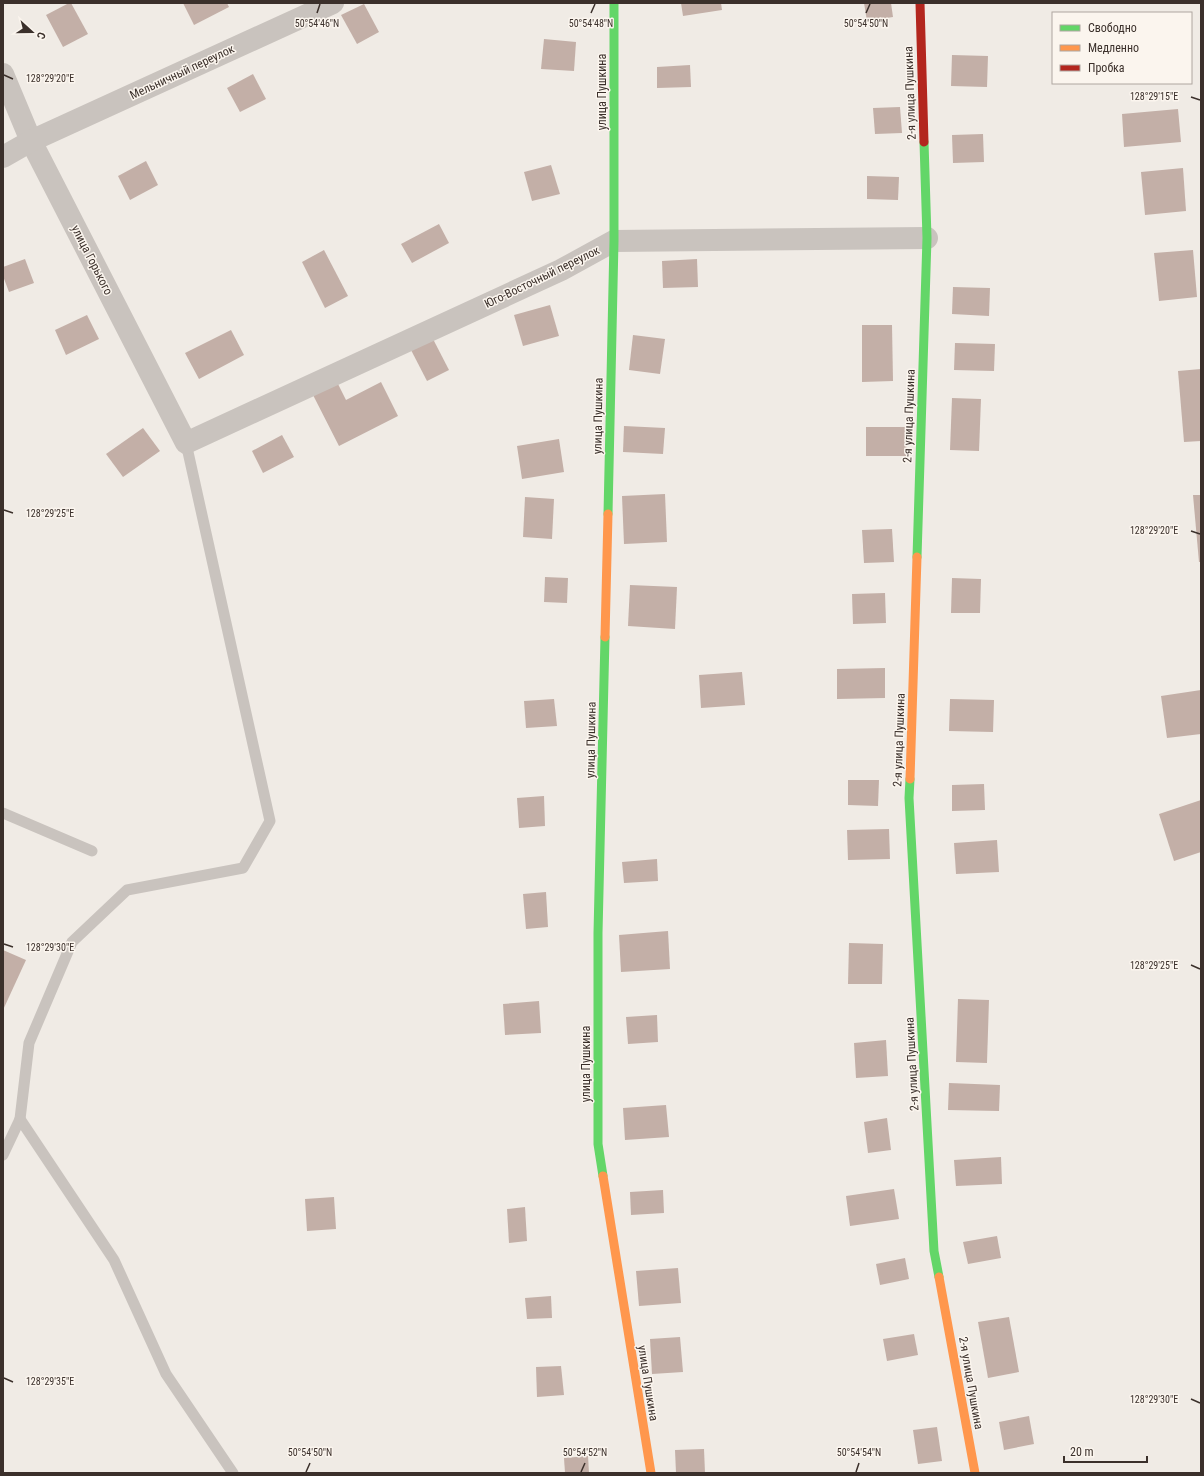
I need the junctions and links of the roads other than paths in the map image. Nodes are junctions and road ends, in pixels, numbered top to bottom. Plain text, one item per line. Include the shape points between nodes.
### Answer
1 (333, 3) edge
2 (614, 3) edge
3 (920, 3) edge
4 (3, 74) edge
5 (31, 141) junction
6 (3, 157) edge
7 (926, 238) junction
8 (614, 242) junction
9 (186, 443) junction
10 (3, 813) edge
11 (92, 851) dead end
12 (20, 1119) junction
13 (3, 1155) edge
14 (233, 1473) edge
15 (651, 1473) edge
16 (975, 1473) edge

1 - 5 street, Мельничный переулок
2 - 8 street, улица Пушкина
3 - 7 street, 2-я улица Пушкина
4 - 5 street, улица Горького
5 - 6 street, Мельничный переулок
5 - 9 street, улица Горького
7 - 8 street, Юго-Восточный переулок
7 - 16 street, 2-я улица Пушкина via 909,798 934,1251
8 - 9 street, Юго-Восточный переулок via 561,270
8 - 15 street, улица Пушкина via 598,933 598,1144
9 - 12 lane via 270,821 243,868 127,890 72,942 29,1044
10 - 11 lane
12 - 13 lane
12 - 14 lane via 114,1260 166,1374

